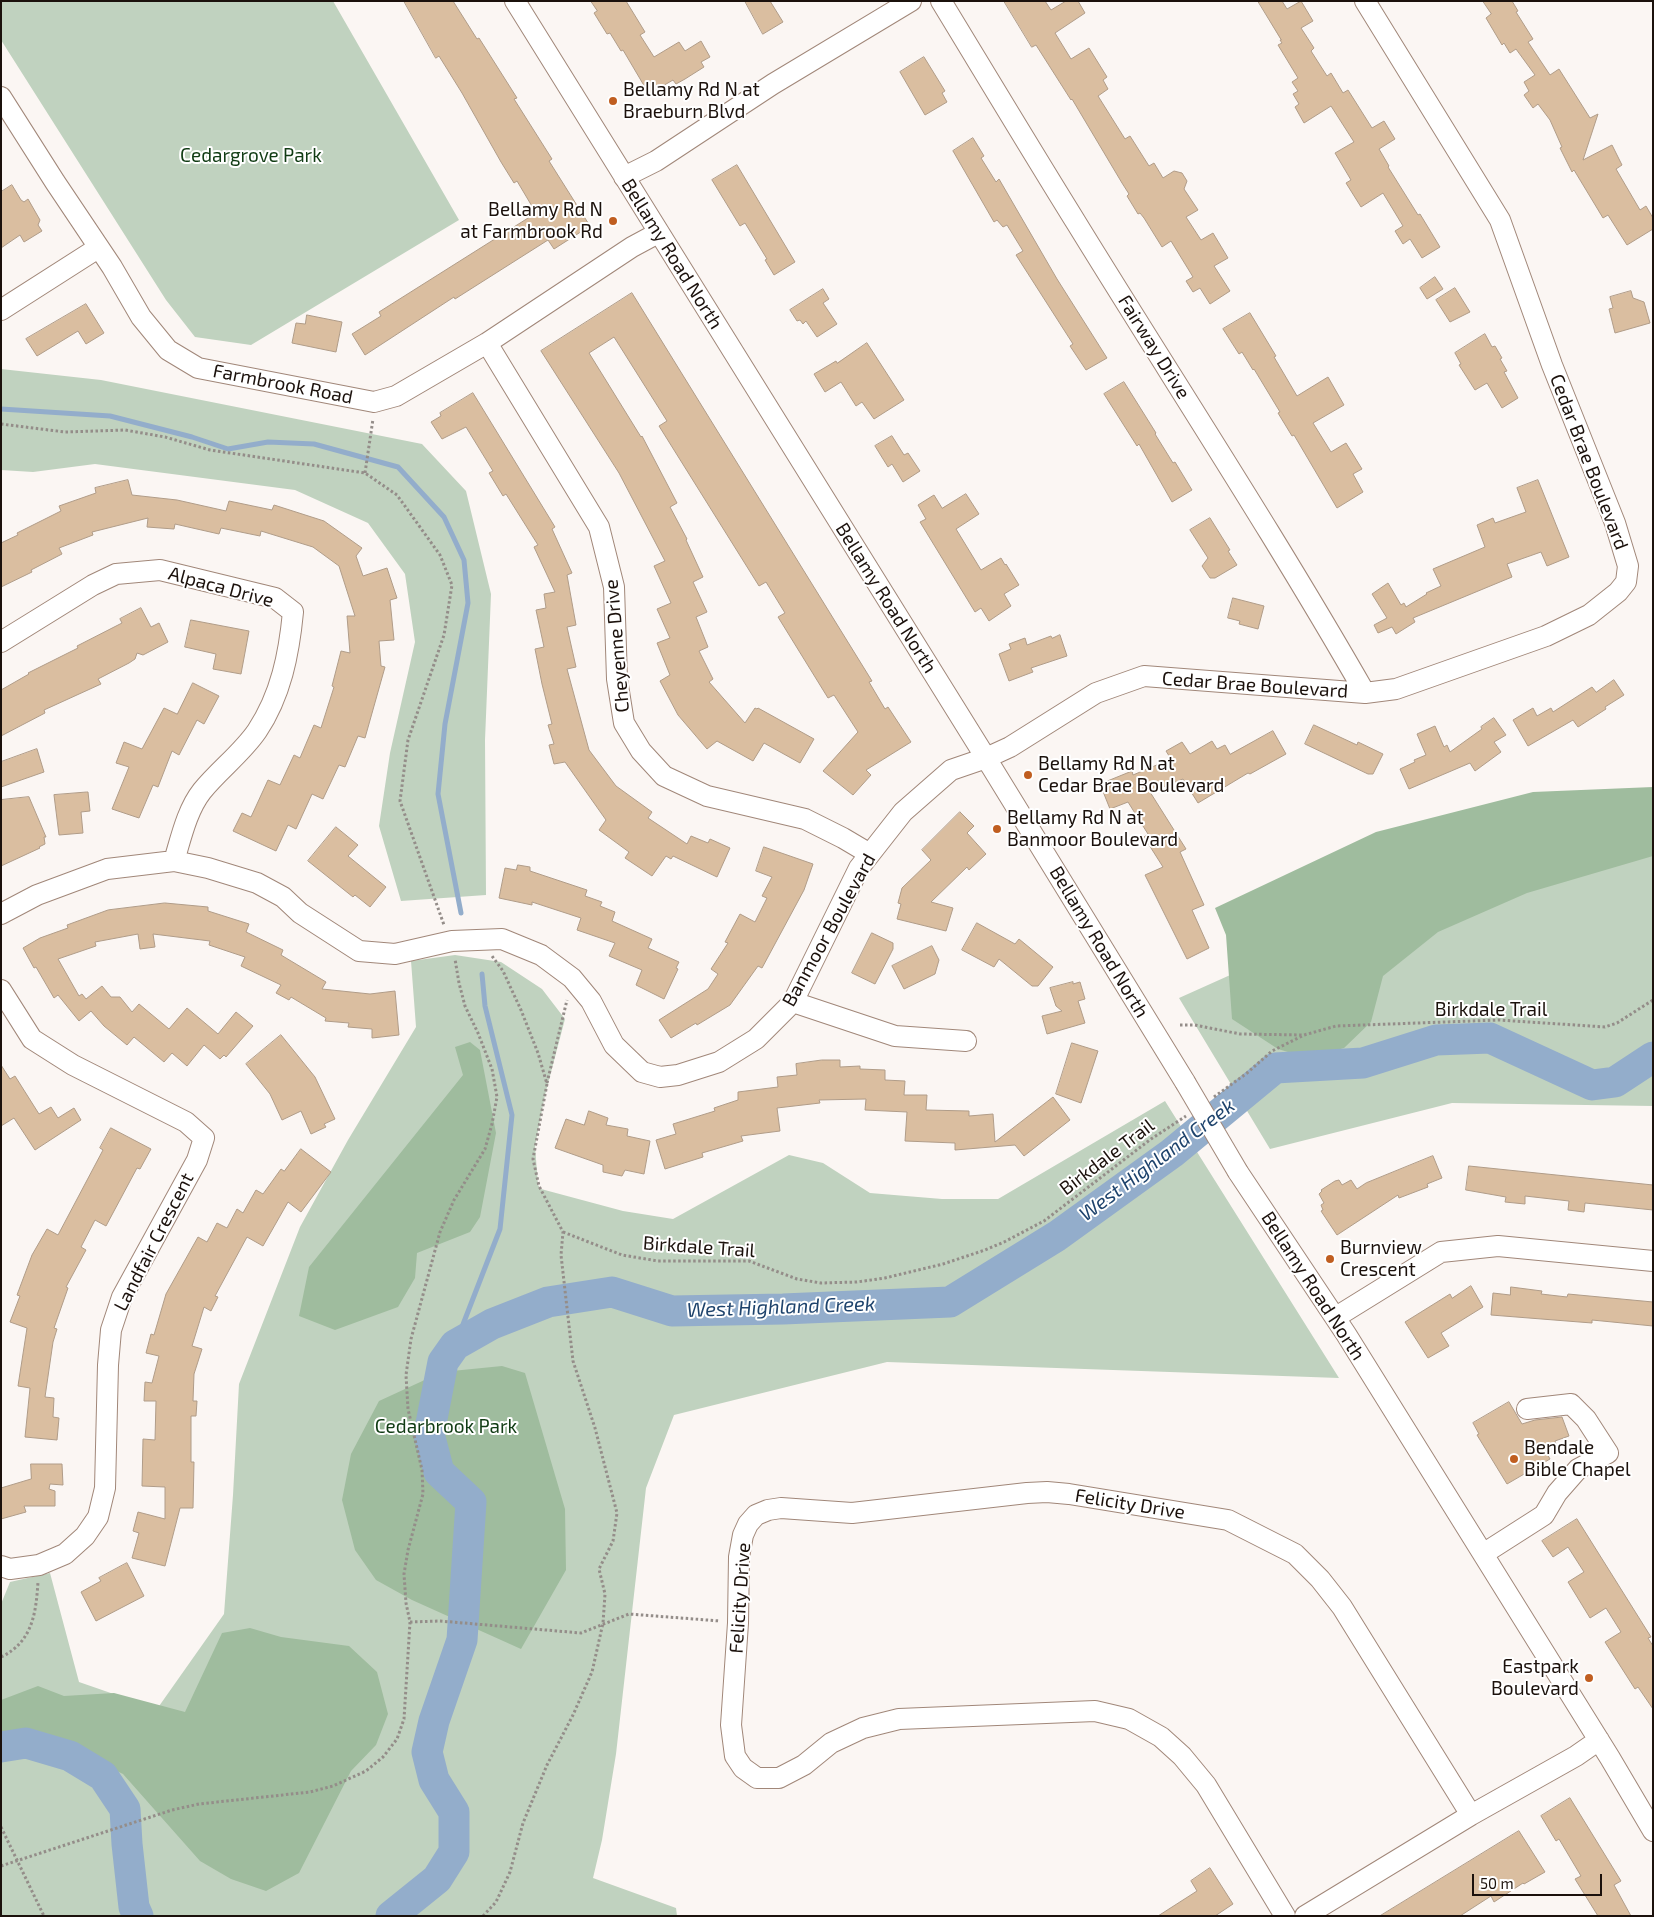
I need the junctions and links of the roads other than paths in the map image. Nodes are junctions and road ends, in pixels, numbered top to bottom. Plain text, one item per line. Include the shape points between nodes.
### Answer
1 (515, 1) edge
2 (911, 1) edge
3 (941, 1) edge
4 (1365, 1) edge
5 (1, 97) edge
6 (624, 177) junction
7 (658, 233) junction
8 (98, 248) junction
9 (1, 310) edge
10 (487, 343) junction
11 (1, 642) edge
12 (1365, 693) junction
13 (986, 758) junction
14 (870, 854) junction
15 (174, 861) junction
16 (1, 914) edge
17 (1, 990) edge
18 (793, 1002) junction
19 (966, 1041) dead end
20 (1653, 1261) edge
21 (1336, 1317) junction
22 (1528, 1410) dead end
23 (1483, 1554) junction
24 (1, 1566) edge
25 (1599, 1740) junction
26 (1471, 1815) junction
27 (1653, 1831) edge
28 (1285, 1916) edge
29 (1305, 1916) edge

1 - 6 street, Bellamy Road North
2 - 6 street via 773,84 656,161
3 - 12 street, Fairway Drive via 1319,613
4 - 12 street, Cedar Brae Boulevard via 1500,220 1552,365 1615,523 1628,566 1626,582 1618,592 1589,615 1546,636 1396,689
5 - 8 street, Farmbrook Road
6 - 7 street, Bellamy Road North
7 - 10 street, Farmbrook Road
7 - 13 street, Bellamy Road North
8 - 9 street
8 - 10 street, Farmbrook Road via 153,334 168,350 198,368 374,402 396,396
10 - 14 street, Cheyenne Drive via 599,527 614,587 617,679 624,723 641,751 664,776 707,796 805,819
11 - 15 street, Alpaca Drive via 116,574 160,570 275,598 293,612 289,651 275,698 256,732 201,792 182,831
12 - 13 street, Cedar Brae Boulevard via 1144,676 1096,693 1010,747
13 - 14 street, Banmoor Boulevard via 951,770 903,812
13 - 21 street, Bellamy Road North, bridge via 1238,1172
14 - 18 street, Banmoor Boulevard via 859,868
15 - 16 street, Banmoor Boulevard via 108,869 37,895
15 - 18 street, Banmoor Boulevard via 257,883 284,897 300,914 359,951 395,954 452,942 502,939 541,955 572,978 591,1002 614,1045 642,1072 660,1077 719,1062 756,1039
17 - 24 street, Landfair Crescent via 32,1039 73,1065 186,1122 204,1138 197,1160 122,1297 111,1330 105,1488 98,1517 85,1536 65,1554 40,1565 10,1569
18 - 19 street via 895,1036
20 - 21 street via 1498,1246 1441,1252
21 - 23 street, Bellamy Road North
22 - 23 street via 1571,1404 1586,1419 1608,1453 1578,1469 1557,1492 1544,1515
23 - 25 street, Bellamy Road North
25 - 26 street
25 - 27 street, Bellamy Road North
26 - 28 street, Felicity Drive via 1342,1607 1320,1579 1295,1554 1228,1520 1048,1492 852,1513 782,1508 756,1515 748,1524 739,1557 731,1725 735,1756 743,1768 757,1778 779,1778 804,1765 831,1744 863,1728 900,1719 1095,1710 1129,1719 1161,1737 1200,1778
26 - 29 street

